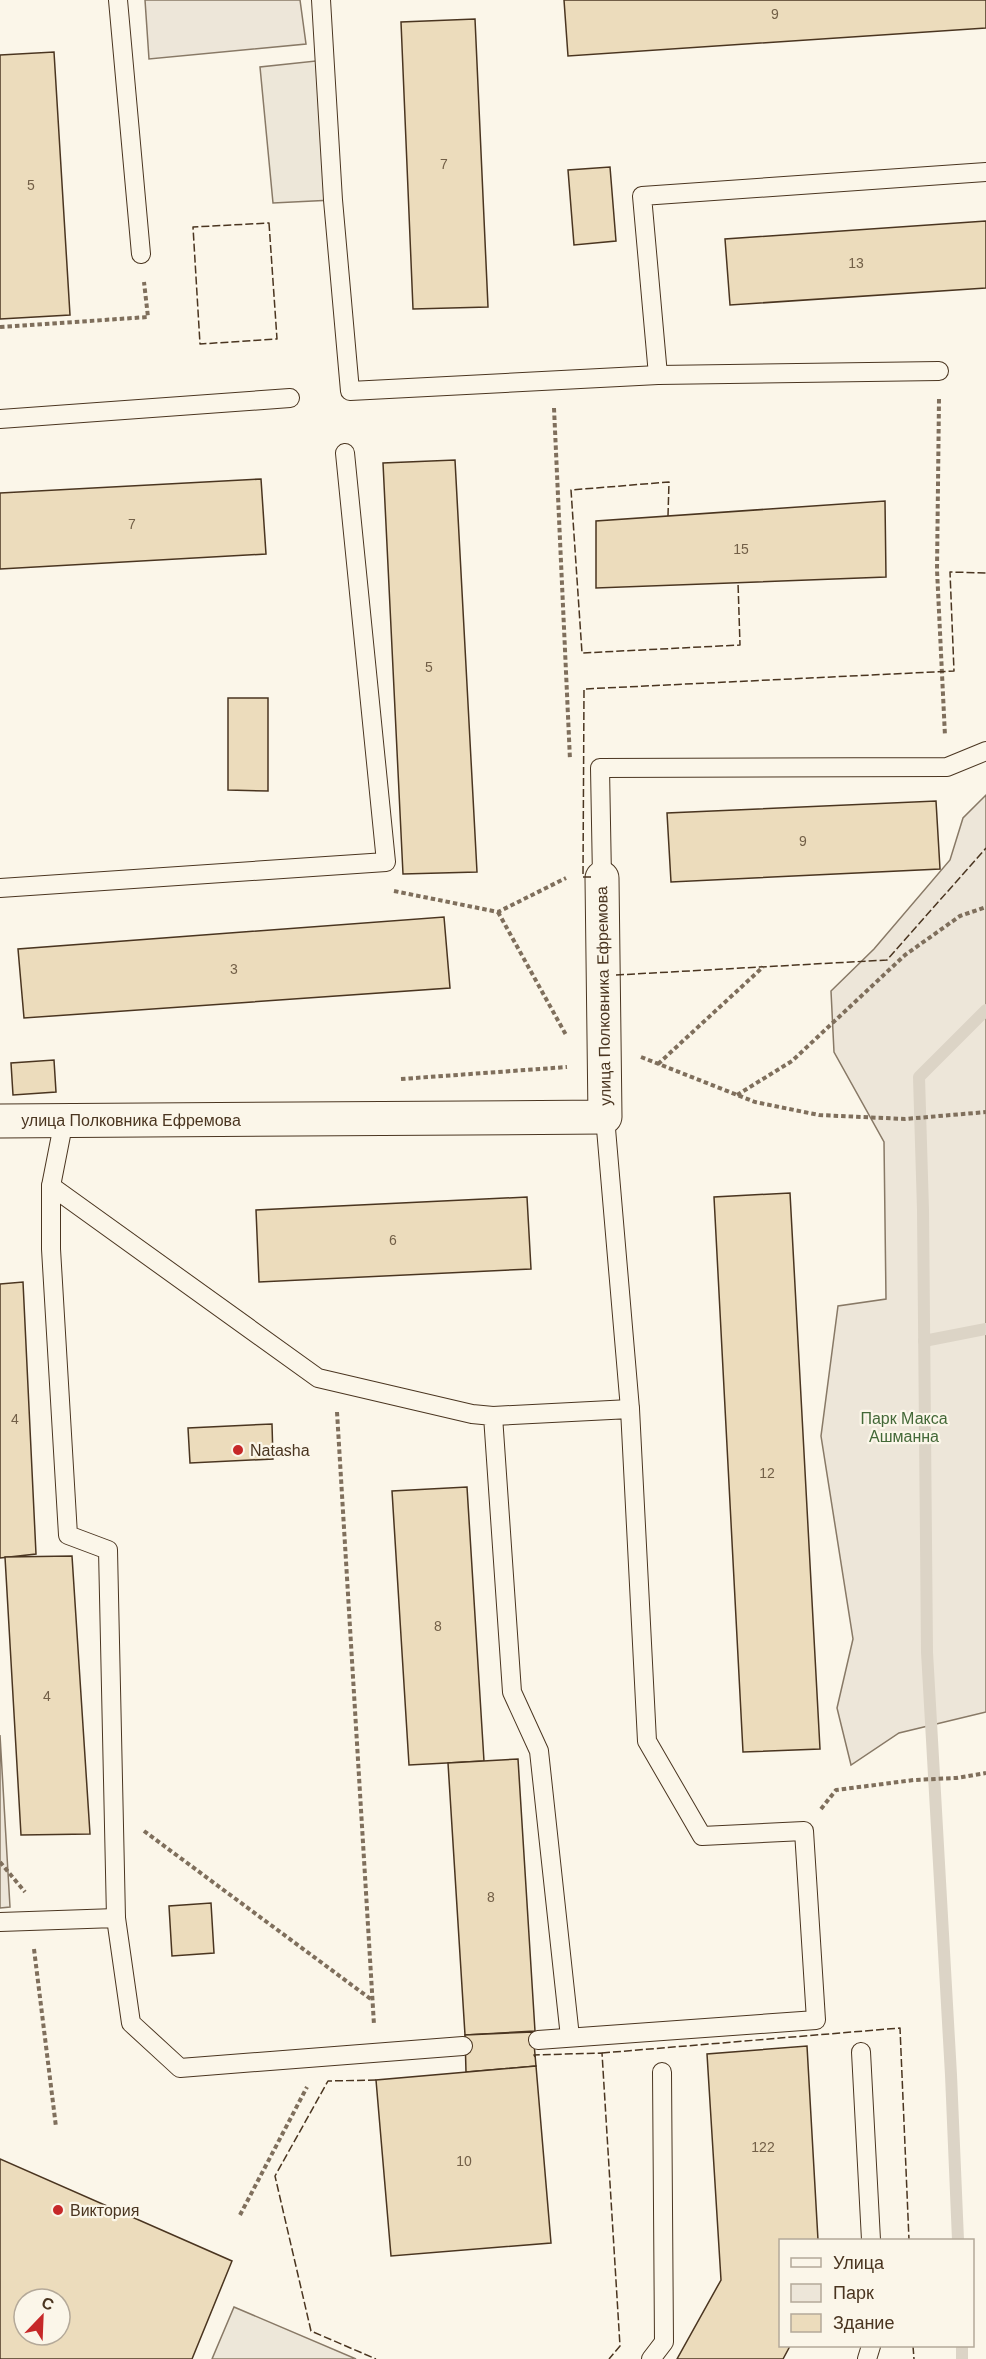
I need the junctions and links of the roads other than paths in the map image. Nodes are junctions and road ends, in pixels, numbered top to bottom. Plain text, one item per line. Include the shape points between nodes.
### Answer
1 (118, 0) edge
2 (321, 0) edge
3 (986, 172) edge
4 (141, 254) road end
5 (939, 371) road end
6 (658, 375) junction
7 (290, 398) dead end
8 (0, 419) edge
9 (345, 453) dead end
10 (986, 751) edge
11 (589, 876) joint
12 (0, 888) edge
13 (604, 1117) junction
14 (64, 1120) junction
15 (0, 1121) edge
16 (51, 1186) junction
17 (630, 1408) junction
18 (493, 1416) junction
19 (116, 1917) junction
20 (0, 1922) edge
21 (570, 2037) junction
22 (538, 2040) dead end
23 (463, 2046) dead end
24 (861, 2052) dead end
25 (662, 2072) dead end
26 (871, 2239) edge
27 (651, 2359) edge

1 - 4 lane
2 - 6 lane via 350,391
3 - 6 lane via 642,196
5 - 6 lane
7 - 8 lane
9 - 12 lane via 386,862
10 - 11 lane, улица Полковника Ефремова via 947,767 600,768
11 - 13 street, улица Полковника Ефремова via 604,1042
13 - 14 street, улица Полковника Ефремова
13 - 17 lane
14 - 15 street, улица Полковника Ефремова
14 - 16 lane
16 - 18 lane via 318,1378
16 - 19 lane via 51,1249 68,1535 108,1550
17 - 18 lane
17 - 21 lane via 647,1741 702,1836 804,1831 816,2020
18 - 21 lane via 512,1692 539,1751
19 - 20 lane
19 - 23 lane via 131,2023 180,2068
21 - 22 lane
24 - 26 lane
25 - 27 lane via 664,2342

